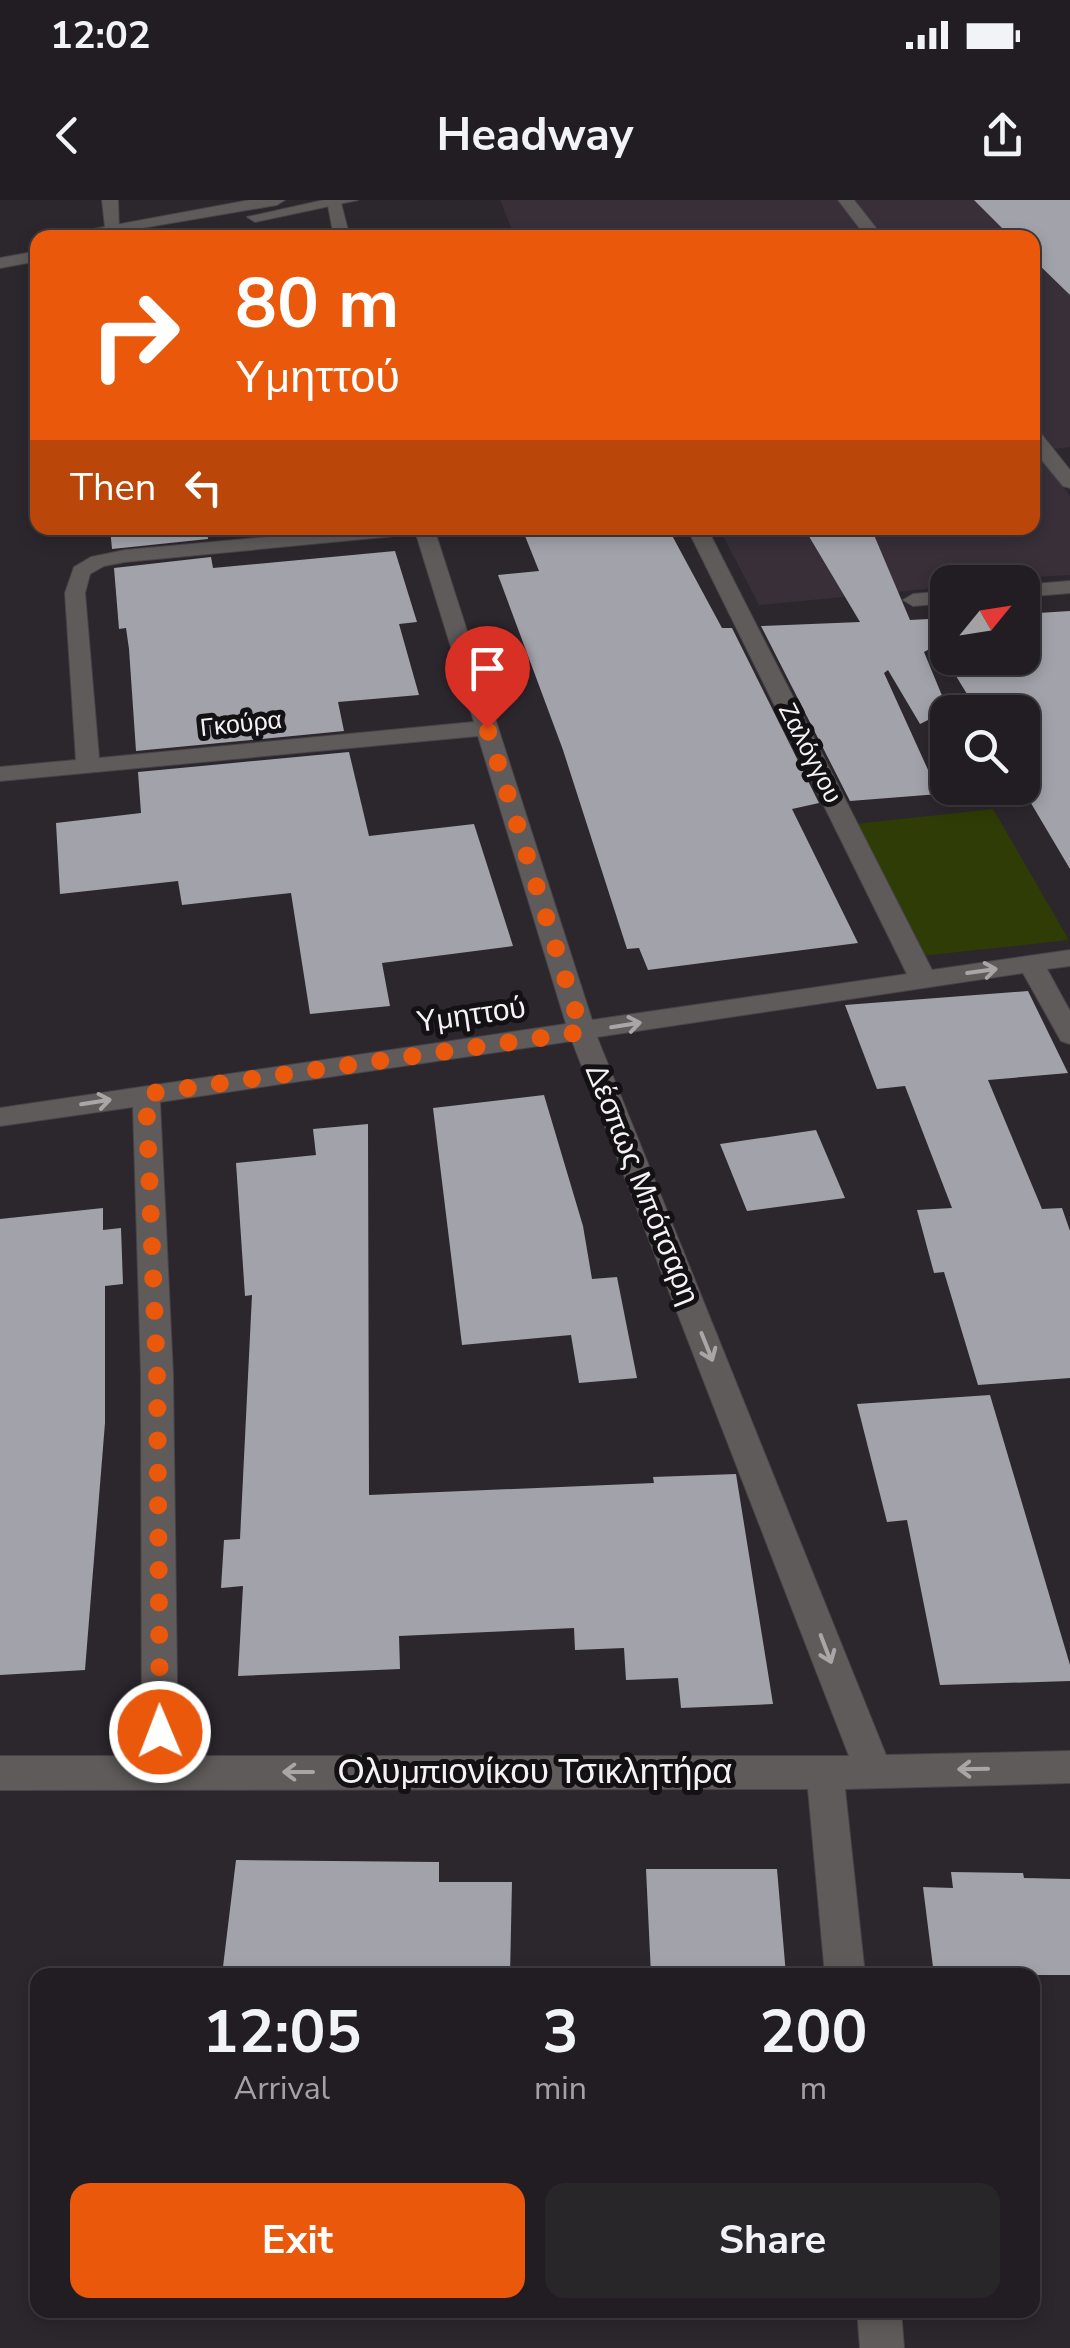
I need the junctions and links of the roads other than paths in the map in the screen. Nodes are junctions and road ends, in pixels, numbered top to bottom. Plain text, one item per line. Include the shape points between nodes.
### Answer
1 (110, 200) edge
2 (277, 200) edge
3 (846, 200) edge
4 (341, 201) edge
5 (113, 226) junction
6 (93, 230) edge
7 (183, 230) edge
8 (342, 230) edge
9 (870, 230) edge
10 (30, 241) edge
11 (0, 247) edge
12 (30, 258) edge
13 (0, 264) edge
14 (1040, 444) edge
15 (1070, 482) edge
16 (348, 535) edge
17 (425, 535) edge
18 (701, 535) edge
19 (1070, 587) edge
20 (1040, 589) edge
21 (930, 598) edge
22 (912, 600) dead end
23 (487, 728) junction
24 (88, 767) junction
25 (0, 774) edge
26 (1070, 958) edge
27 (1030, 964) junction
28 (923, 979) junction
29 (582, 1032) junction
30 (1070, 1035) edge
31 (146, 1094) junction
32 (0, 1117) edge
33 (1070, 1767) edge
34 (825, 1771) junction
35 (0, 1772) edge
36 (160, 1772) junction
37 (874, 1772) junction
38 (844, 1968) edge
39 (879, 2318) edge
40 (882, 2348) edge

1 - 5 street
2 - 5 street
3 - 9 street
4 - 7 street
4 - 8 street
5 - 6 street
10 - 11 street
12 - 13 street
14 - 15 street
16 - 24 street via 125,556 81,571 75,593
17 - 23 street, Δέσπως Μπότσαρη
18 - 28 street, Ζαλόγγου
19 - 20 street
21 - 22 street
23 - 24 street, Γκούρα
23 - 29 street, Δέσπως Μπότσαρη
24 - 25 street, Γκούρα
26 - 27 street, Υμηττού
28 -> 27 street, Υμηττού
27 - 30 street
29 -> 28 street, Υμηττού
29 - 31 street, Υμηττού
29 -> 37 street, Δέσπως Μπότσαρη
32 -> 31 street, Υμηττού
31 - 36 street via 157,1374
33 -> 37 street, Ολυμπιονίκου Τσικλητήρα
34 -> 36 street, Ολυμπιονίκου Τσικλητήρα
34 - 37 street, Ολυμπιονίκου Τσικλητήρα
34 - 38 street
35 - 36 street, Ολυμπιονίκου Τσικλητήρα
39 - 40 street

